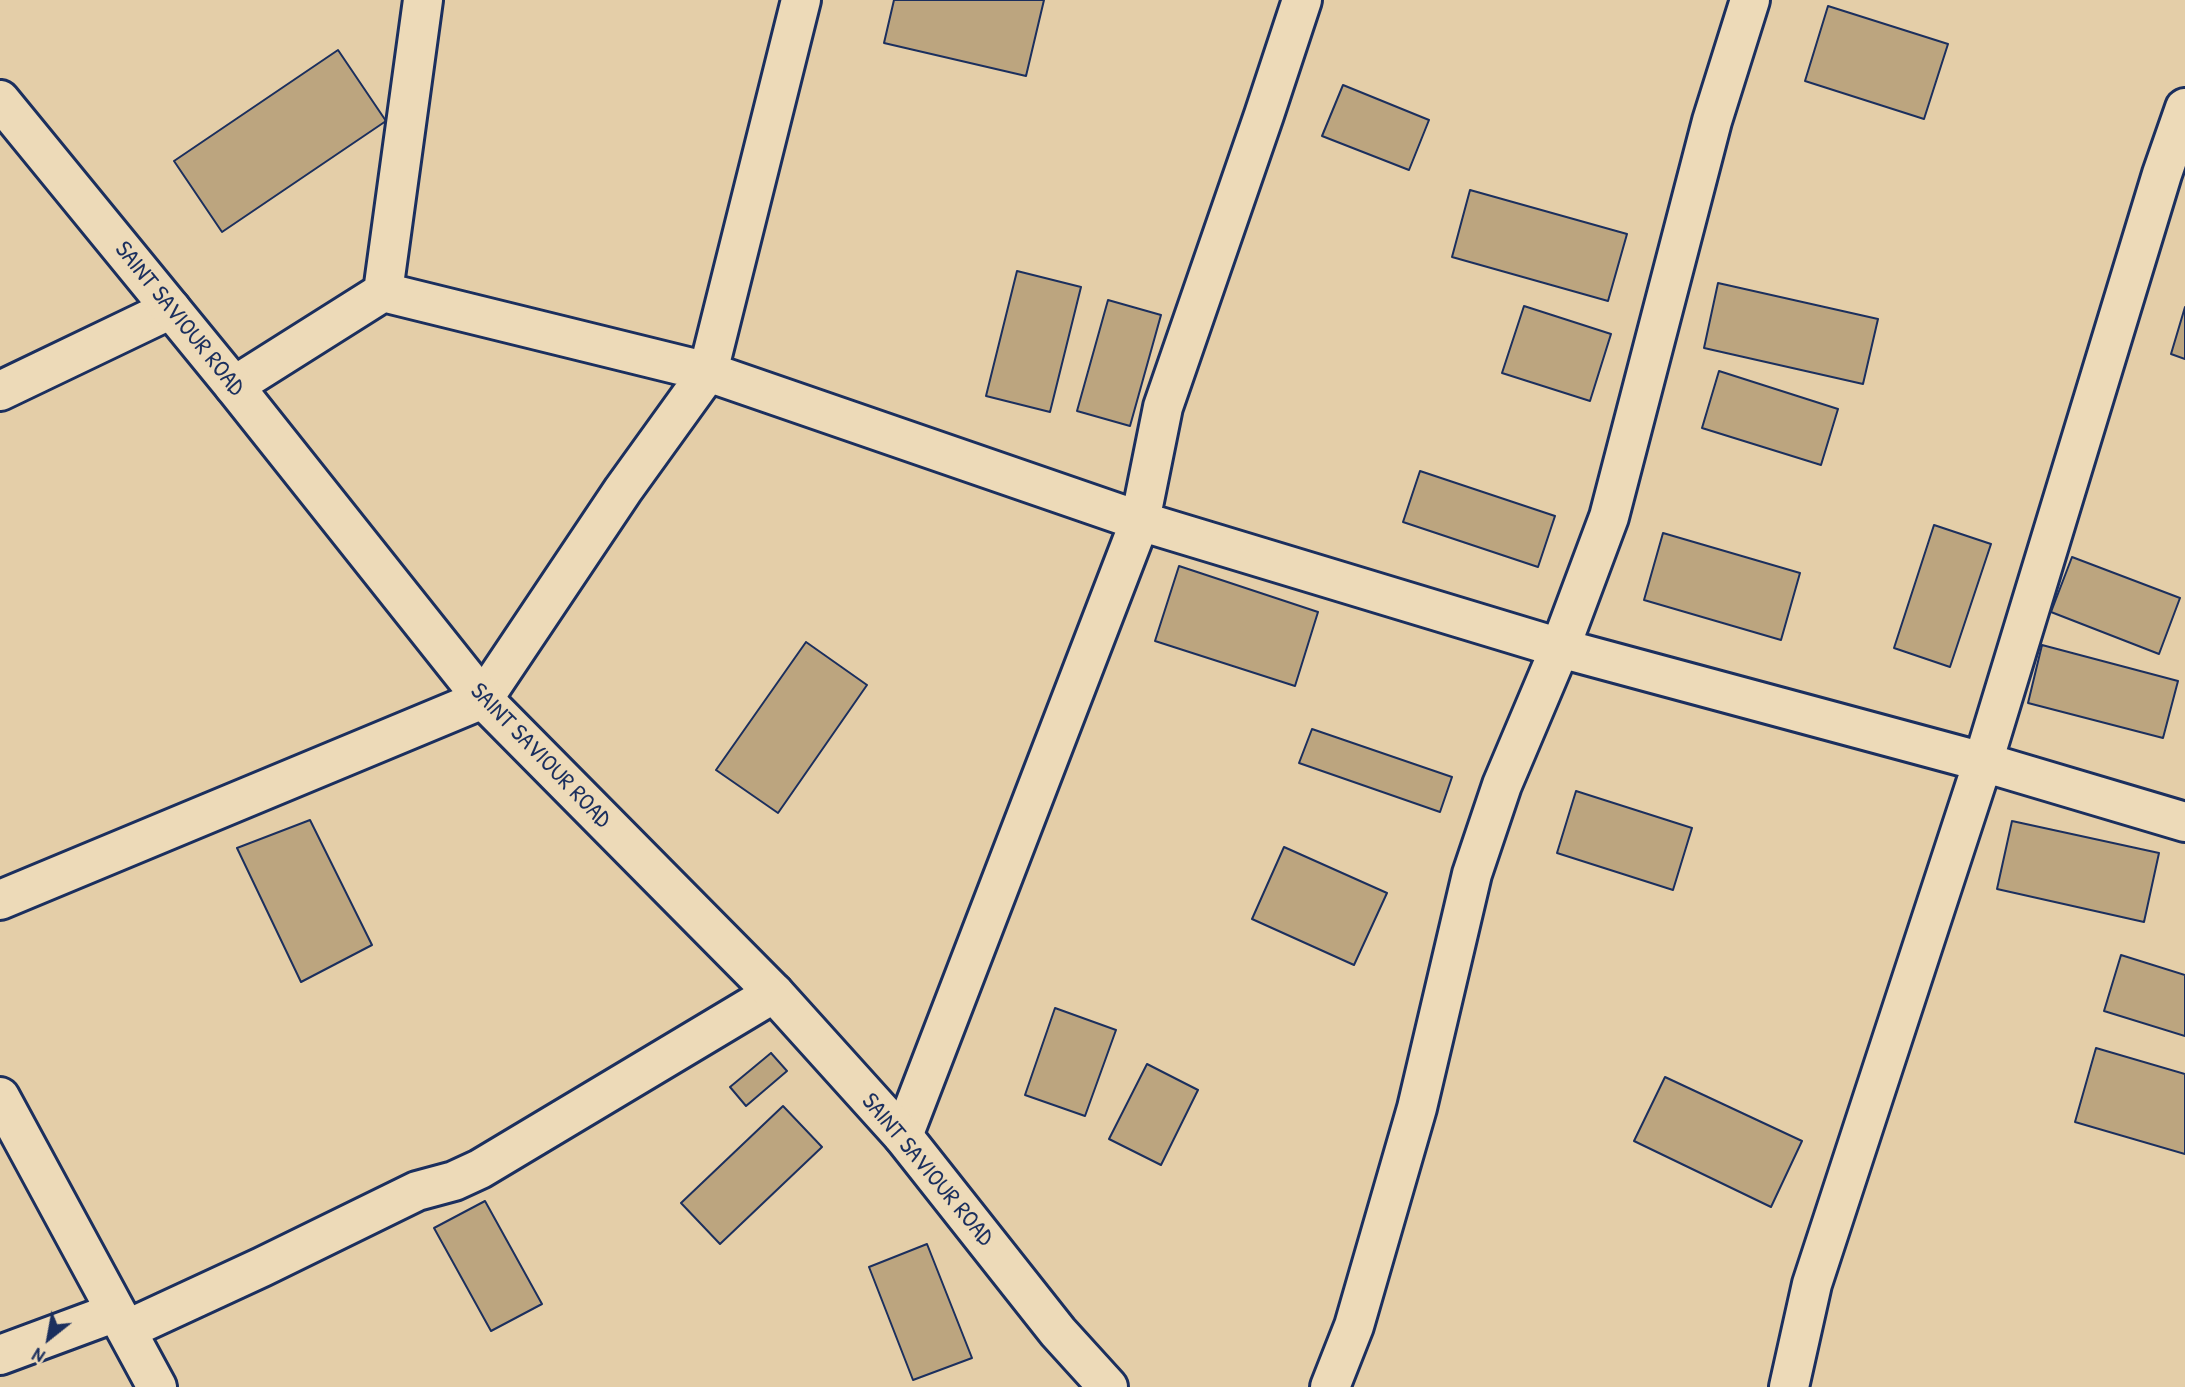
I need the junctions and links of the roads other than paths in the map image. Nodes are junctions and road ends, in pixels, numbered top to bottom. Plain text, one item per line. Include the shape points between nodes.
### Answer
1 (423, 0) edge
2 (801, 0) edge
3 (1301, 0) edge
4 (1750, 0) edge
5 (0, 100) edge
6 (2185, 108) edge
7 (383, 292) junction
8 (171, 309) junction
9 (708, 372) junction
10 (234, 386) junction
11 (0, 391) edge
12 (1140, 521) junction
13 (1560, 648) junction
14 (483, 699) junction
15 (1983, 762) junction
16 (2185, 822) edge
17 (0, 900) edge
18 (774, 993) junction
19 (0, 1097) edge
20 (903, 1136) junction
21 (121, 1321) junction
22 (0, 1355) edge
23 (157, 1387) edge
24 (1108, 1387) edge
25 (1330, 1387) edge
26 (1789, 1387) edge

1 - 7 street
2 - 9 street
3 - 12 street via 1163,407
4 - 13 street via 1712,121 1609,517
5 - 8 street, SAINT SAVIOUR ROAD
6 - 15 street
7 - 9 street
7 - 10 street
8 - 10 street, SAINT SAVIOUR ROAD
8 - 11 street
9 - 12 street
9 - 14 street
10 - 14 street, SAINT SAVIOUR ROAD
12 - 13 street
12 - 20 street
13 - 15 street
13 - 25 street via 1502,785 1472,874 1417,1108 1354,1326
14 - 17 street
14 - 18 street, SAINT SAVIOUR ROAD
15 - 16 street
15 - 26 street via 1812,1284
18 - 20 street, SAINT SAVIOUR ROAD
18 - 21 street via 480,1169 417,1191 262,1267
19 - 21 street
20 - 24 street, SAINT SAVIOUR ROAD via 1058,1332
21 - 22 street
21 - 23 street

